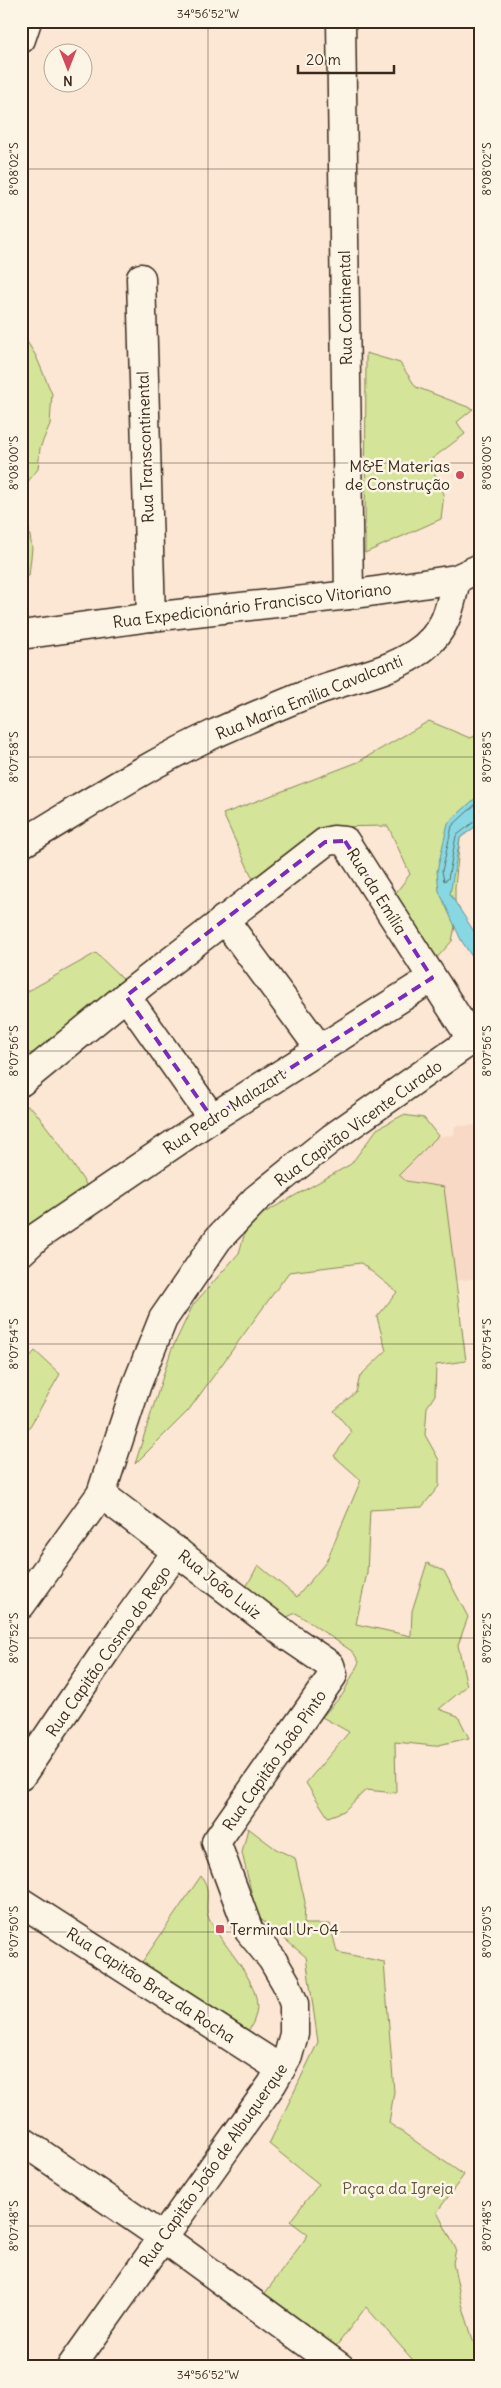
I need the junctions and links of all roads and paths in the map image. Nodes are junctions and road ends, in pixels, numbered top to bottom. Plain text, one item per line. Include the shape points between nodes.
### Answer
1 (28, 21) edge
2 (341, 21) edge
3 (21, 39) edge
4 (141, 278) dead end
5 (472, 573) edge
6 (349, 595) junction
7 (151, 617) junction
8 (21, 635) edge
9 (21, 844) edge
10 (224, 919) junction
11 (432, 978) junction
12 (126, 996) junction
13 (476, 1037) edge
14 (320, 1048) junction
15 (21, 1082) edge
16 (212, 1118) junction
17 (21, 1252) edge
18 (100, 1494) junction
19 (178, 1551) junction
20 (21, 1605) edge
21 (332, 1678) joint
22 (21, 1776) edge
23 (216, 1842) joint
24 (21, 1902) edge
25 (281, 2068) junction
26 (21, 2140) edge
27 (162, 2237) junction
28 (71, 2367) edge
29 (340, 2367) edge

1 - 3 main road
2 - 6 main road, Rua Continental
4 - 7 main road, Rua Transcontinental
5 - 6 main road, Rua Expedicionário Francisco Vitoriano
5 - 9 main road, Rua Maria Emília Cavalcanti via 434,638 416,653 387,668 321,689 214,734
6 - 7 main road, Rua Expedicionário Francisco Vitoriano
7 - 8 main road, Rua Expedicionário Francisco Vitoriano
10 - 11 main road, Rua da Emília via 325,842 345,841
10 - 12 main road, Rua da Emília
10 - 14 main road
11 - 13 main road, Rua da Emília
11 - 14 main road, Rua Pedro Malazart
12 - 15 main road, Rua da Emília
12 - 16 main road
13 - 18 main road, Rua Capitão Vicente Curado via 332,1138 256,1199 218,1240 163,1319
14 - 16 main road, Rua Pedro Malazart
16 - 17 main road, Rua Pedro Malazart via 38,1236
18 - 19 main road, Rua João Luiz
18 - 20 main road, Rua Capitão Vicente Curado
19 - 21 main road, Rua João Luiz via 330,1665
19 - 22 main road, Rua Capitão Cosmo do Rego
21 - 23 main road, Rua Capitão João Pinto
23 - 25 main road, Rua Capitão João de Albuquerque via 249,1932 272,1959 294,2004 294,2034
24 - 25 main road, Rua Capitão Braz da Rocha
25 - 27 main road, Rua Capitão João de Albuquerque
26 - 27 main road
27 - 28 main road, Rua Capitão João de Albuquerque
27 - 29 main road

